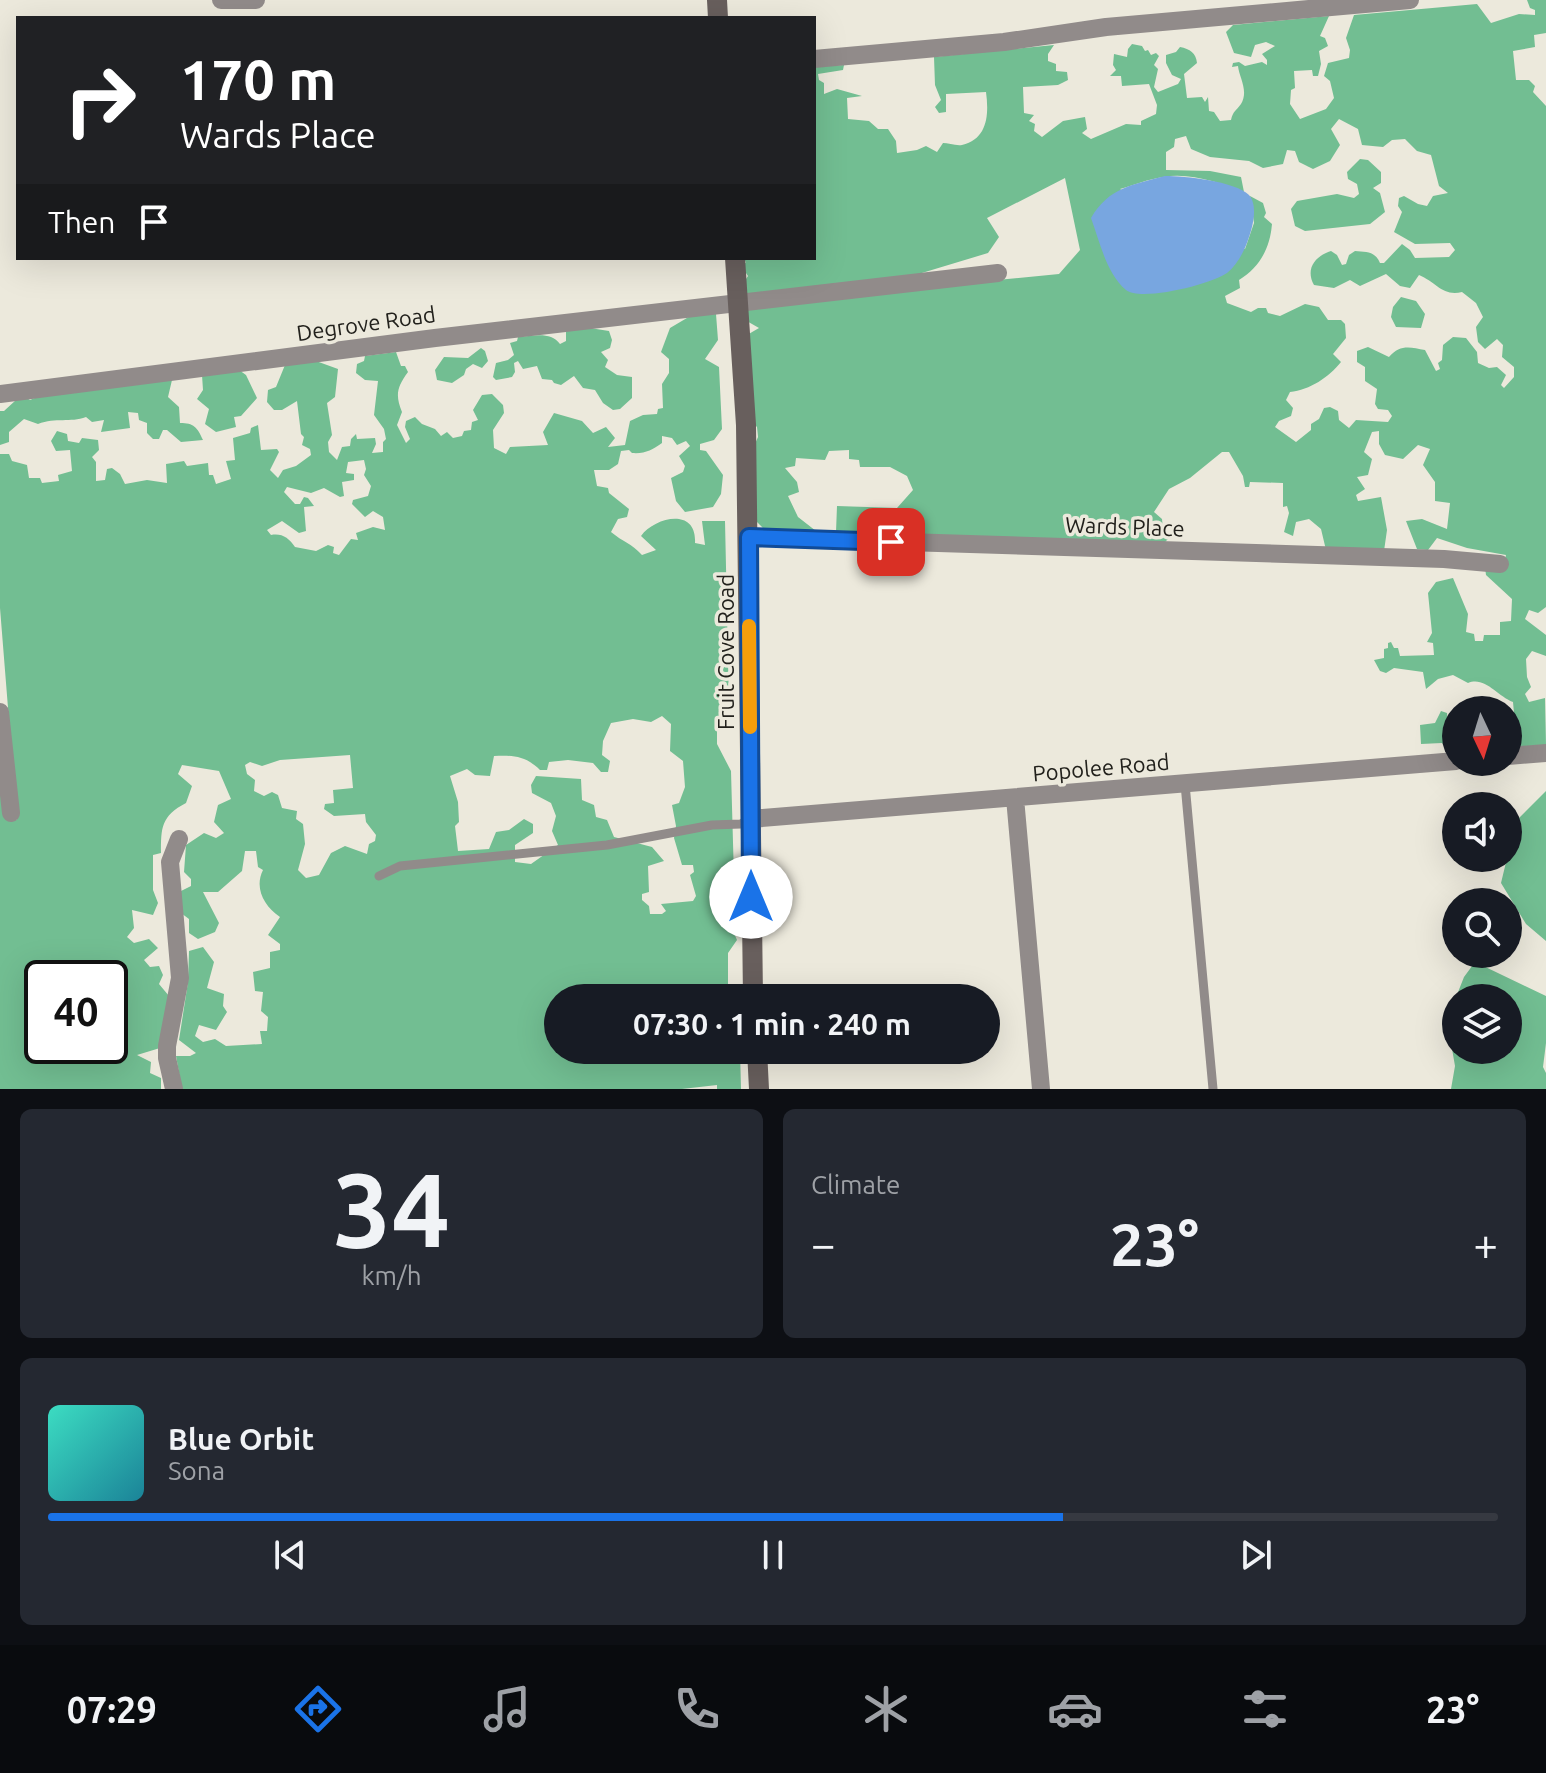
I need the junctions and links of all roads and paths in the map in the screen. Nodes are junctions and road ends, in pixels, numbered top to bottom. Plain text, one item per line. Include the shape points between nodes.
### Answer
1 (221, 0) edge
2 (256, 0) edge
3 (1410, 0) edge
4 (816, 59) edge
5 (735, 260) edge
6 (998, 273) dead end
7 (738, 302) junction
8 (0, 394) edge
9 (749, 537) junction
10 (1500, 564) dead end
11 (0, 712) edge
12 (1546, 753) edge
13 (1522, 755) edge
14 (1442, 762) edge
15 (1185, 784) junction
16 (1015, 798) junction
17 (11, 813) dead end
18 (750, 819) junction
19 (179, 839) dead end
20 (379, 876) dead end
21 (753, 984) edge
22 (758, 1064) edge
23 (174, 1089) edge
24 (759, 1089) edge
25 (1041, 1089) edge
26 (1213, 1089) edge

1 - 2 street
3 - 4 street
5 - 7 street, Fruit Cove Road
6 - 7 street, Degrove Road
7 - 8 street, Degrove Road
7 - 9 street, Fruit Cove Road
9 - 10 street, Wards Place
9 - 18 street, Fruit Cove Road
11 - 17 street
12 - 13 street
14 - 15 street, Popolee Road
15 - 16 street, Popolee Road
15 - 26 lane
16 - 18 street, Popolee Road
16 - 25 street
18 - 20 lane via 607,845 400,866
18 - 21 street, Fruit Cove Road
19 - 23 street via 170,862 180,978 167,1046
22 - 24 street

